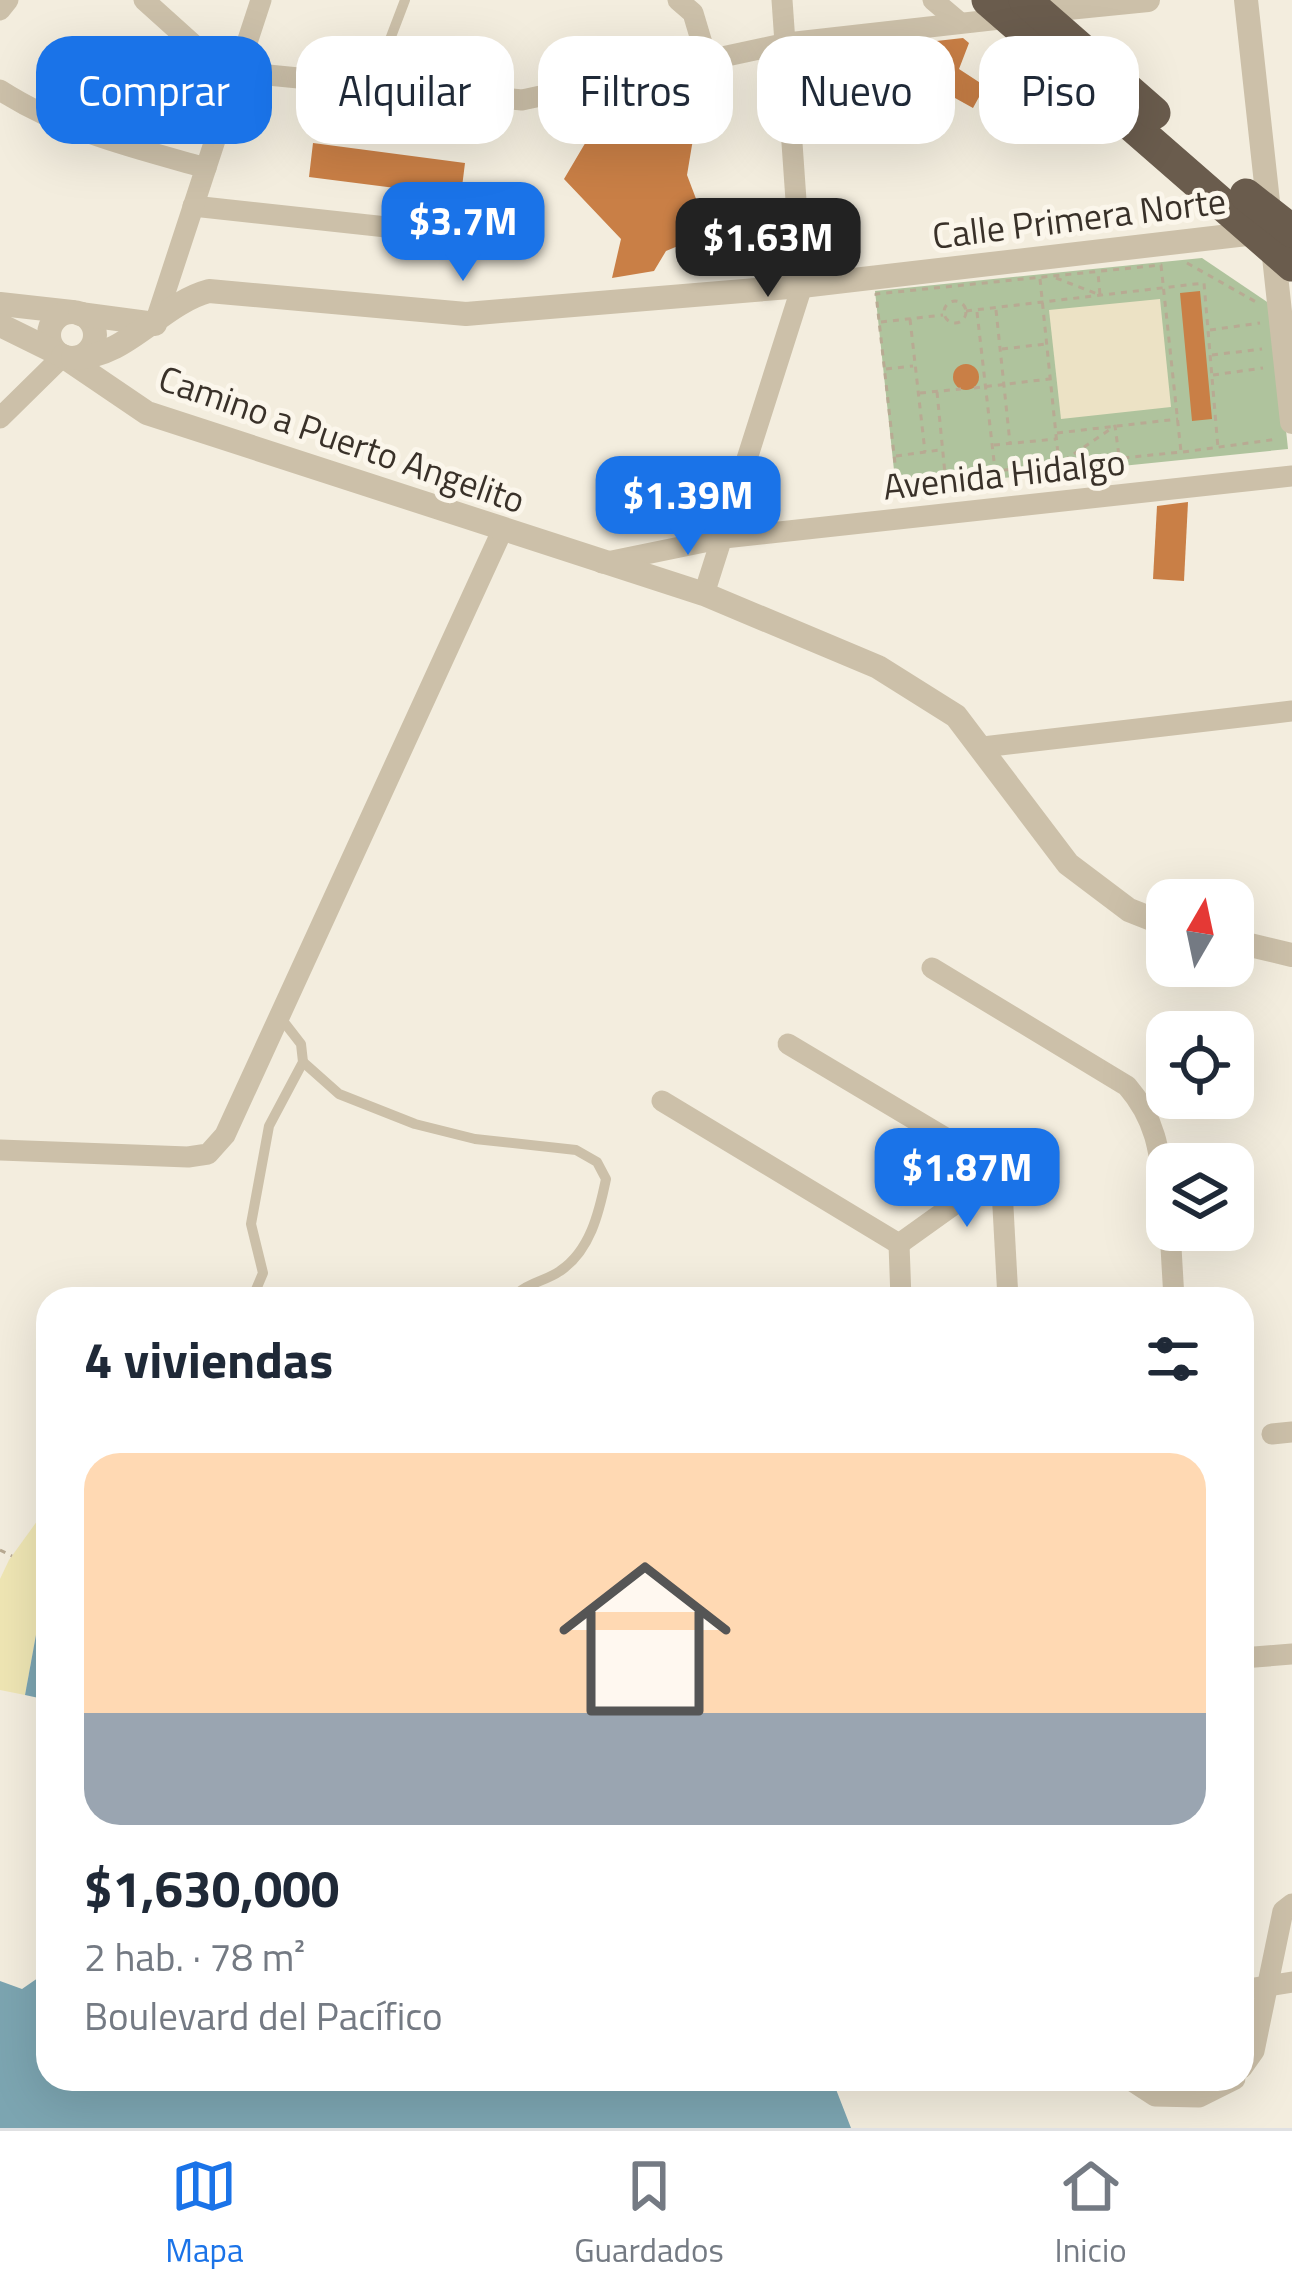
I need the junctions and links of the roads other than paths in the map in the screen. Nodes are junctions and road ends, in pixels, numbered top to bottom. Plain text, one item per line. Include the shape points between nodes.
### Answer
1 (8, 0) edge
2 (144, 0) edge
3 (260, 0) edge
4 (405, 0) edge
5 (678, 0) edge
6 (782, 0) edge
7 (933, 0) edge
8 (1148, 0) edge
9 (1246, 0) edge
10 (1090, 3) edge
11 (1015, 7) edge
12 (0, 10) edge
13 (959, 22) junction
14 (188, 36) edge
15 (249, 36) edge
16 (392, 36) edge
17 (700, 36) edge
18 (786, 36) edge
19 (844, 36) edge
20 (0, 90) edge
21 (214, 144) edge
22 (793, 144) edge
23 (206, 168) junction
24 (193, 206) junction
25 (451, 234) dead end
26 (1280, 235) edge
27 (802, 286) junction
28 (0, 304) edge
29 (77, 313) junction
30 (155, 324) junction
31 (0, 325) edge
32 (80, 357) junction
33 (0, 418) edge
34 (1284, 423) edge
35 (1292, 476) edge
36 (502, 531) junction
37 (724, 538) junction
38 (602, 563) junction
39 (704, 594) junction
40 (1292, 711) edge
41 (983, 747) junction
42 (1146, 917) edge
43 (1254, 946) edge
44 (1292, 955) edge
45 (932, 968) dead end
46 (279, 1016) junction
47 (788, 1044) dead end
48 (303, 1062) junction
49 (662, 1101) dead end
50 (1156, 1143) edge
51 (0, 1150) edge
52 (1001, 1171) junction
53 (899, 1244) junction
54 (1171, 1251) edge
55 (257, 1287) edge
56 (525, 1287) edge
57 (901, 1287) edge
58 (1007, 1287) edge
59 (1173, 1287) edge
60 (1292, 1654) edge
61 (1254, 1657) edge
62 (1292, 1904) edge
63 (1292, 1982) edge
64 (1269, 1988) junction
65 (1254, 1989) edge
66 (1254, 2051) edge
67 (1147, 2091) edge
68 (1211, 2091) edge

1 - 12 street
2 - 14 street
3 - 15 street
4 - 16 lane
5 - 17 street via 693,13
6 - 18 street
7 - 13 street
8 - 10 street
9 - 26 street
10 - 11 street
11 - 13 street
11 - 26 highway
13 - 19 street
20 - 23 street via 96,137
21 - 23 street
22 - 27 street
23 - 24 street
24 - 25 street
24 - 30 street
26 - 27 street, Calle Primera Norte
26 - 34 street
27 - 30 street, Calle Primera Norte via 466,314 209,291
27 - 37 street
28 - 29 street
29 - 30 street
29 - 32 street via 91,323
29 - 32 street via 59,316 51,344
30 - 32 street, Calle Primera Norte
31 - 32 street, Camino a Puerto Angelito
32 - 33 street
32 - 36 street, Camino a Puerto Angelito via 147,413
35 - 37 street, Avenida Hidalgo
36 - 38 street, Camino a Puerto Angelito
36 - 46 street
37 - 38 street, Avenida Hidalgo
37 - 39 street
38 - 39 street, Camino a Puerto Angelito
39 - 41 street, Camino a Puerto Angelito via 919,689
40 - 41 street
41 - 42 street, Camino a Puerto Angelito via 1069,864
43 - 44 street
45 - 50 street via 1127,1086 1148,1109
46 - 48 lane via 301,1044
46 - 51 street via 225,1135 208,1154
47 - 52 street
48 - 55 lane via 269,1126 251,1224 263,1273
48 - 56 lane via 338,1094 415,1124 548,1144 597,1162 607,1179 584,1248 562,1270
49 - 53 street
52 - 53 street
52 - 58 street
53 - 57 street
54 - 59 street
60 - 61 street
62 - 64 street via 1283,1911
63 - 64 street
64 - 65 street
64 - 66 street
67 - 68 street

